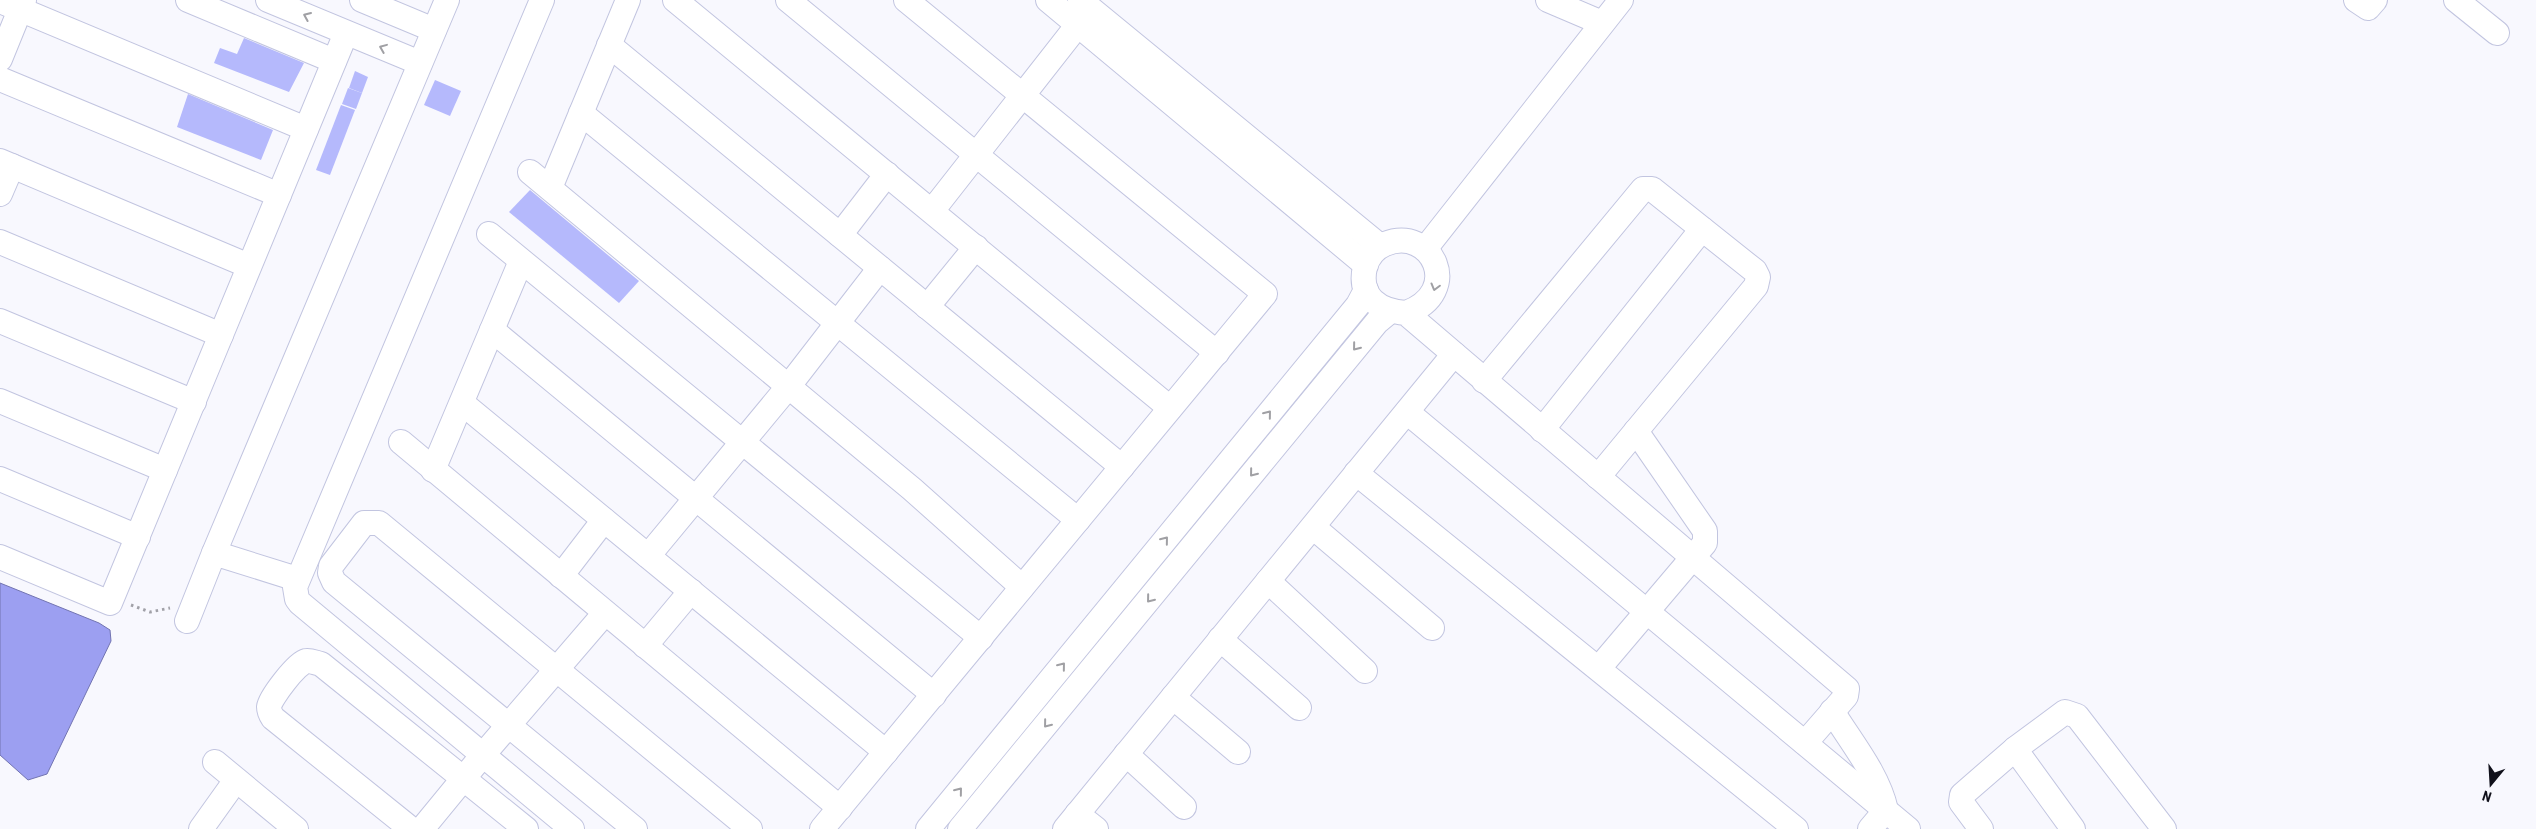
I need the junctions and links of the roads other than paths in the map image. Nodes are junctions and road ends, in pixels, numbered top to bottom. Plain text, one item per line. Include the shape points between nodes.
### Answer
1 (188, 0) edge
2 (268, 0) edge
3 (362, 0) edge
4 (447, 0) edge
5 (542, 0) edge
6 (628, 0) edge
7 (675, 0) edge
8 (788, 0) edge
9 (906, 0) edge
10 (1048, 0) edge
11 (1548, 0) edge
12 (1621, 0) edge
13 (2356, 0) edge
14 (2374, 0) edge
15 (2456, 0) edge
16 (15, 3) edge
17 (1083, 11) edge
18 (1602, 23) junction
19 (434, 30) junction
20 (346, 33) junction
21 (2497, 33) dead end
22 (609, 45) junction
23 (0, 59) edge
24 (334, 61) junction
25 (420, 63) junction
26 (0, 80) edge
27 (1024, 97) junction
28 (582, 113) junction
29 (306, 129) junction
30 (976, 155) junction
31 (6, 164) edge
32 (530, 172) dead end
33 (887, 174) junction
34 (550, 188) junction
35 (0, 194) edge
36 (279, 195) junction
37 (932, 211) junction
38 (1702, 229) junction
39 (489, 234) dead end
40 (840, 235) junction
41 (0, 242) edge
42 (1380, 246) junction
43 (976, 247) junction
44 (1425, 249) junction
45 (521, 261) junction
46 (1366, 265) junction
47 (250, 266) junction
48 (880, 268) junction
49 (1366, 290) junction
50 (927, 307) junction
51 (1397, 312) junction
52 (0, 321) edge
53 (838, 323) junction
54 (492, 330) junction
55 (221, 335) junction
56 (1216, 353) junction
57 (1454, 354) junction
58 (1484, 381) junction
59 (788, 387) junction
60 (0, 401) edge
61 (194, 402) junction
62 (462, 402) junction
63 (1170, 408) junction
64 (1407, 412) junction
65 (1542, 430) junction
66 (1636, 430) junction
67 (401, 442) dead end
68 (742, 442) junction
69 (1122, 467) junction
70 (165, 470) junction
71 (433, 470) junction
72 (1356, 474) junction
73 (1598, 477) junction
74 (0, 479) edge
75 (696, 498) junction
76 (604, 520) junction
77 (1078, 520) junction
78 (1312, 527) junction
79 (138, 537) junction
80 (214, 553) junction
81 (648, 556) junction
82 (0, 557) edge
83 (1693, 557) junction
84 (561, 576) junction
85 (297, 579) junction
86 (1268, 581) junction
87 (1022, 587) junction
88 (690, 591) junction
89 (191, 612) road end
90 (1646, 612) junction
91 (605, 613) junction
92 (1432, 628) dead end
93 (981, 638) junction
94 (1220, 639) junction
95 (645, 646) junction
96 (1599, 668) junction
97 (557, 669) junction
98 (1365, 671) dead end
99 (934, 695) junction
100 (1173, 696) junction
101 (1299, 708) dead end
102 (1832, 711) junction
103 (510, 726) junction
104 (1805, 743) junction
105 (2015, 749) junction
106 (886, 752) junction
107 (1238, 752) dead end
108 (1126, 754) junction
109 (482, 756) junction
110 (215, 762) dead end
111 (464, 779) junction
112 (236, 780) junction
113 (1184, 807) dead end
114 (840, 808) junction
115 (1886, 810) junction
116 (1071, 822) edge
117 (201, 829) edge
118 (296, 829) edge
119 (411, 829) edge
120 (422, 829) edge
121 (526, 829) edge
122 (572, 829) edge
123 (634, 829) edge
124 (750, 829) edge
125 (822, 829) edge
126 (928, 829) edge
127 (960, 829) edge
128 (1096, 829) edge
129 (1796, 829) edge
130 (1870, 829) edge
131 (1908, 829) edge
132 (1981, 829) edge
133 (2073, 829) edge
134 (2164, 829) edge

1 - 24 street
20 -> 2 street
3 - 19 street
4 - 19 street
5 - 85 street
6 - 22 street
7 - 33 street
8 - 30 street
9 - 27 street
10 - 17 street
11 - 18 street
12 - 18 street
13 - 14 street via 2368,8
15 - 21 street
16 - 23 street
16 - 29 street
17 - 27 street
17 - 42 street
17 - 46 street
18 - 44 street
19 - 25 street
20 - 24 street
25 -> 20 street
22 - 28 street
22 - 40 street
24 - 29 street
25 - 80 street
26 - 36 street
27 - 30 street
27 - 56 street via 1265,294
28 - 34 street
28 - 53 street
29 - 36 street
30 - 37 street
30 - 56 street
31 - 35 street
31 - 47 street
32 - 34 street
33 - 37 street
33 - 40 street
34 - 59 street
36 - 47 street
37 - 43 street
38 - 58 street via 1652,188 1643,189
38 - 65 street
38 - 66 street via 1755,271 1758,281
39 - 45 street
40 - 48 street
41 - 55 street
42 - 44 street via 1395,240 1411,241
42 - 46 street
43 - 50 street
43 - 63 street
44 -> 51 street via 1435,263 1438,279 1433,295 1422,308
45 - 54 street
45 - 68 street
46 - 49 street
47 - 55 street
48 - 50 street
48 - 53 street
49 - 51 street via 1375,304
126 -> 49 street via 1358,305
50 - 69 street
51 - 57 street
51 -> 127 street via 1377,322
52 - 61 street
53 - 59 street
53 - 77 street
54 - 62 street
54 - 75 street
55 - 61 street
56 - 63 street
57 - 58 street
57 - 64 street
58 - 65 street
59 - 68 street
59 - 87 street via 912,489
60 - 70 street
61 - 70 street
62 - 71 street
62 - 76 street
63 - 69 street
64 - 72 street
64 - 90 street
65 - 73 street
66 - 73 street
66 - 83 street via 1705,531 1705,543
67 - 71 street
68 - 75 street
68 - 93 street
69 - 77 street
70 - 79 street
71 - 84 street
72 - 78 street
72 - 96 street
73 - 83 street
74 - 79 street
75 - 81 street
75 - 99 street
76 - 81 street
76 - 84 street
77 - 87 street
78 - 86 street
78 - 92 street
79 - 82 street via 110,603
80 - 85 street
80 - 89 street
81 - 88 street
83 - 90 street
83 - 102 street via 1847,689 1846,696
84 - 91 street
85 - 109 street via 295,594 300,603
86 - 94 street
86 - 98 street
87 - 93 street
88 - 95 street
88 - 106 street
90 - 96 street
90 - 104 street
91 - 95 street
91 - 97 street
93 - 99 street
94 - 100 street
94 - 101 street
95 - 114 street
96 - 129 street
97 - 103 street
97 - 103 street via 379,523 364,523 331,566 334,582
97 - 124 street
99 - 106 street
100 - 107 street
100 - 108 street
102 - 104 street
102 - 115 street via 1877,783
103 - 109 street
103 - 123 street
104 - 115 street
105 - 132 street via 1962,795 1961,802
105 - 133 street
105 - 134 street via 2063,712 2074,714
106 - 114 street
108 - 113 street
108 - 116 street
109 - 111 street
109 - 122 street
110 - 112 street
111 - 119 street via 321,664 306,660 301,663 270,703 269,711 273,718
111 - 120 street
111 - 121 street
112 - 117 street
112 - 118 street
114 - 125 street
115 - 130 street
115 - 131 street
116 - 128 street

